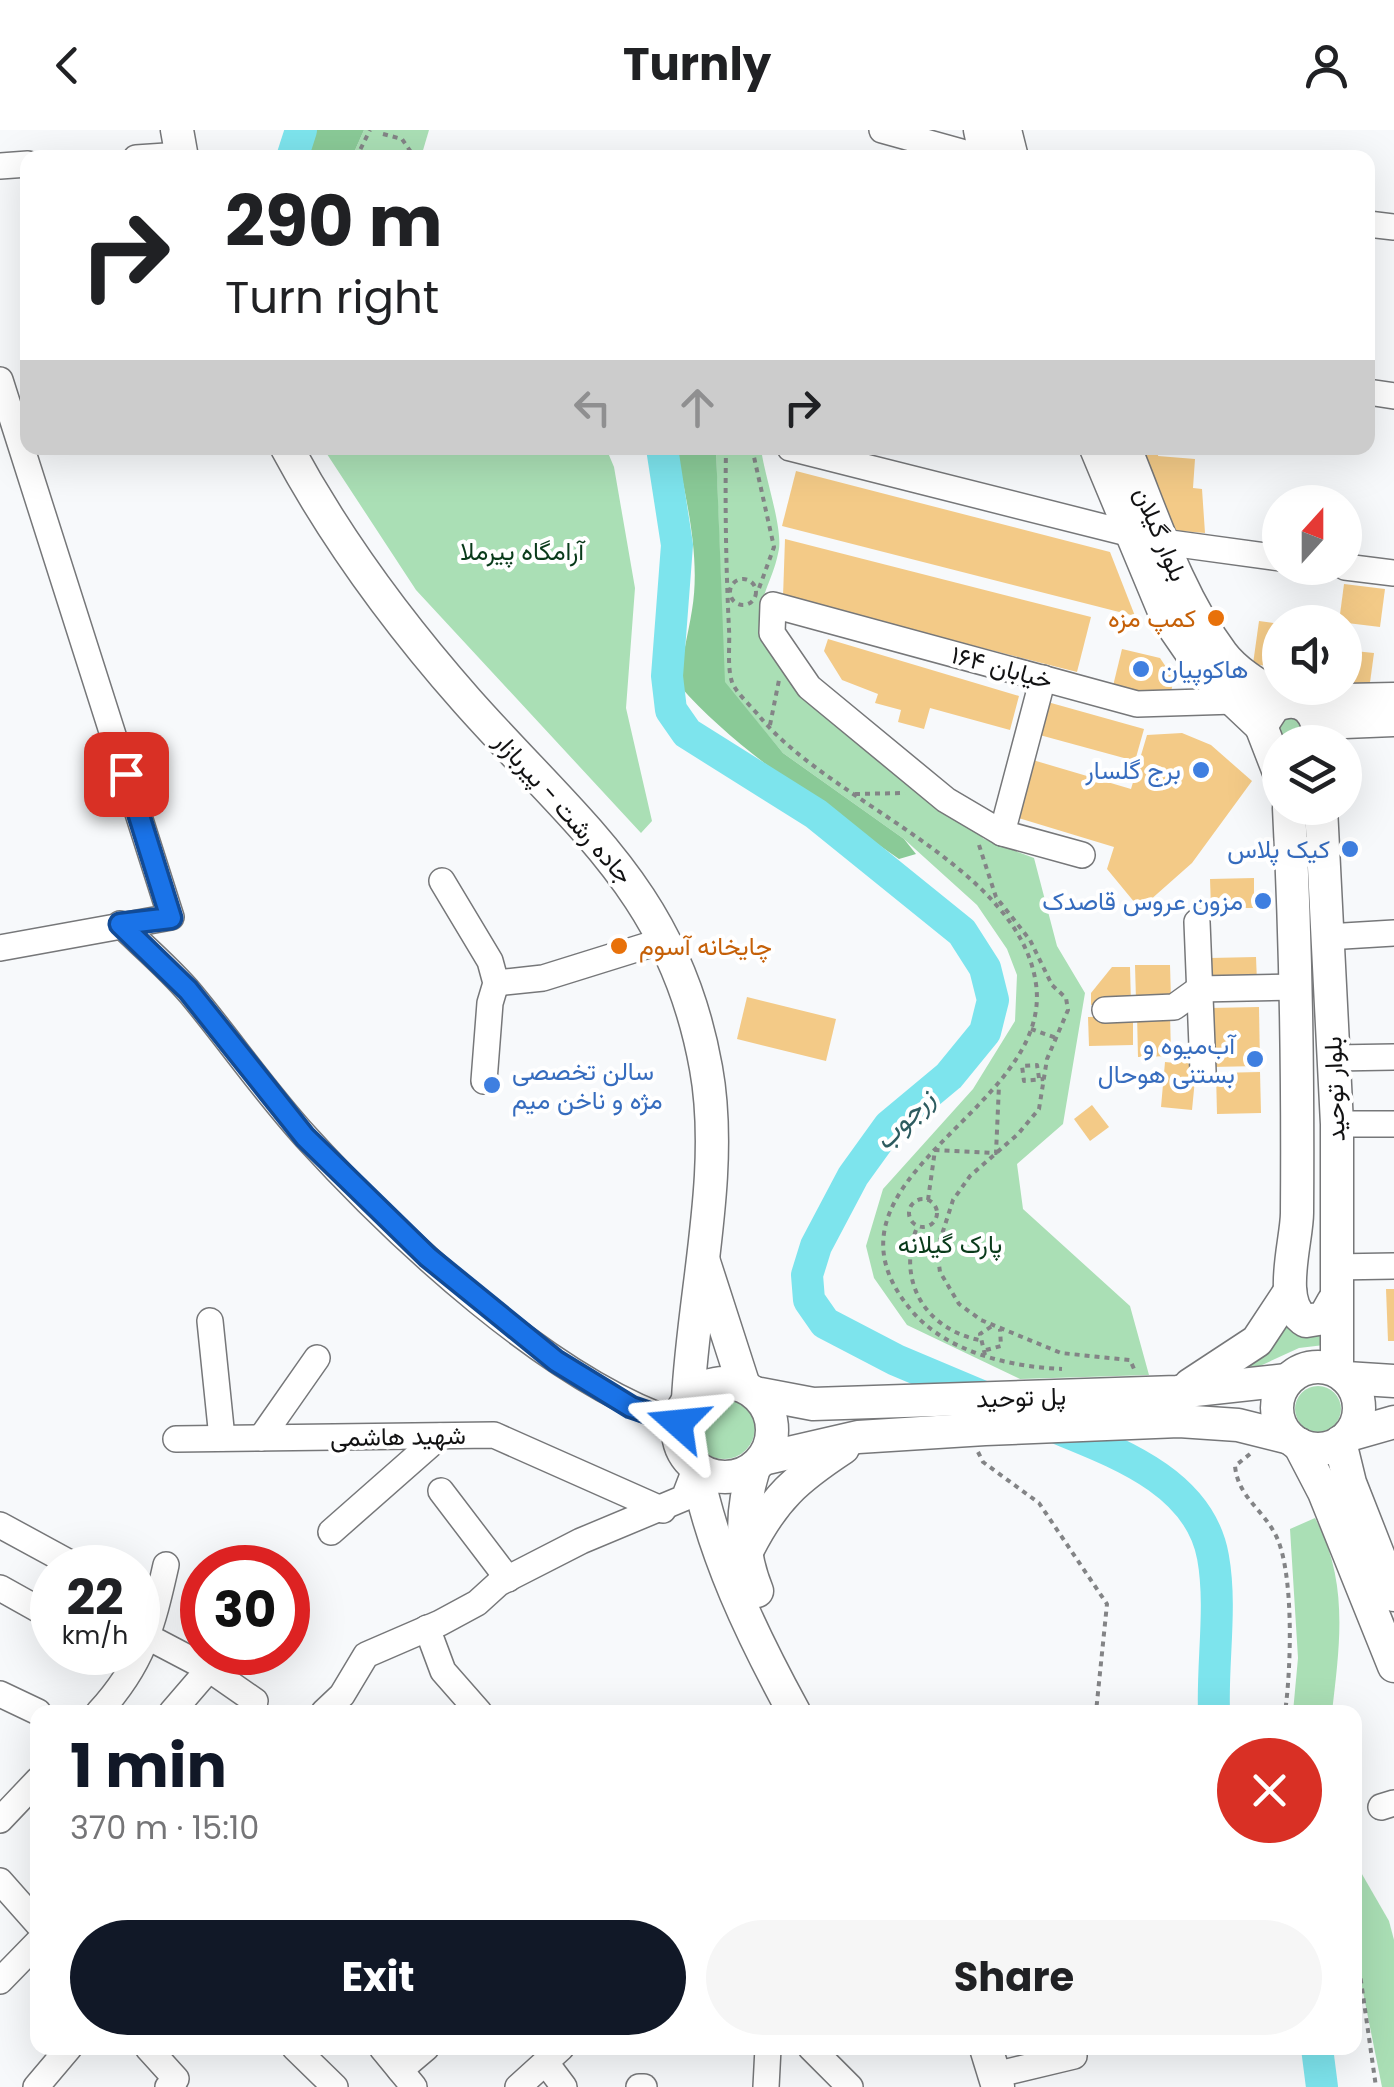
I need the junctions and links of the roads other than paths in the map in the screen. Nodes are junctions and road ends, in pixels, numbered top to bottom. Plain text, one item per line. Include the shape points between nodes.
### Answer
1 (882, 130) edge
2 (956, 150) edge
3 (0, 380) edge
4 (20, 443) edge
5 (24, 455) edge
6 (291, 455) edge
7 (818, 455) edge
8 (1099, 455) edge
9 (1128, 455) edge
10 (1131, 534) junction
11 (1163, 542) junction
12 (1262, 556) edge
13 (1362, 568) edge
14 (1394, 573) edge
15 (1043, 678) junction
16 (1394, 699) edge
17 (1235, 701) junction
18 (1308, 720) edge
19 (1394, 720) edge
20 (1260, 726) junction
21 (1262, 731) edge
22 (1290, 825) edge
23 (1322, 825) edge
24 (1002, 834) junction
25 (1082, 856) dead end
26 (442, 881) dead end
27 (1196, 922) dead end
28 (120, 924) junction
29 (1394, 933) edge
30 (1328, 937) junction
31 (665, 940) junction
32 (0, 948) edge
33 (496, 982) junction
34 (1297, 987) junction
35 (1199, 989) junction
36 (1105, 1010) dead end
37 (1394, 1057) edge
38 (1334, 1058) junction
39 (1203, 1071) dead end
40 (484, 1081) dead end
41 (1337, 1124) junction
42 (1394, 1124) edge
43 (701, 1255) junction
44 (1394, 1266) edge
45 (1334, 1267) junction
46 (1290, 1296) junction
47 (1334, 1302) junction
48 (210, 1321) dead end
49 (317, 1358) dead end
50 (1341, 1374) junction
51 (1288, 1380) junction
52 (1394, 1381) edge
53 (749, 1389) junction
54 (1177, 1392) junction
55 (813, 1404) junction
56 (683, 1412) junction
57 (1394, 1422) edge
58 (440, 1436) junction
59 (222, 1438) junction
60 (261, 1438) junction
61 (858, 1438) junction
62 (176, 1439) dead end
63 (1344, 1439) junction
64 (1295, 1441) junction
65 (824, 1443) junction
66 (758, 1463) junction
67 (696, 1467) junction
68 (1337, 1488) junction
69 (442, 1491) dead end
70 (662, 1510) junction
71 (0, 1525) edge
72 (331, 1532) dead end
73 (37, 1545) edge
74 (744, 1557) junction
75 (166, 1566) dead end
76 (508, 1579) junction
77 (160, 1583) edge
78 (1392, 1586) edge
79 (0, 1588) edge
80 (30, 1605) edge
81 (427, 1628) junction
82 (160, 1630) edge
83 (180, 1646) edge
84 (1394, 1666) edge
85 (129, 1675) edge
86 (204, 1675) edge
87 (218, 1675) edge
88 (0, 1694) edge
89 (255, 1701) dead end
90 (106, 1705) edge
91 (178, 1705) edge
92 (341, 1705) edge
93 (473, 1705) edge
94 (790, 1705) edge
95 (808, 1705) edge
96 (30, 1708) edge
97 (30, 1788) edge
98 (0, 1820) edge
99 (0, 1882) edge
100 (30, 1915) edge
101 (30, 1950) edge
102 (0, 1982) edge
103 (63, 2055) edge
104 (153, 2055) edge
105 (298, 2055) edge
106 (388, 2055) edge
107 (422, 2055) edge
108 (553, 2055) edge
109 (768, 2055) edge
110 (818, 2055) edge
111 (1074, 2056) dead end
112 (990, 2074) edge
113 (407, 2078) edge
114 (172, 2083) edge
115 (36, 2087) edge
116 (336, 2087) edge
117 (518, 2087) edge
118 (564, 2087) edge
119 (766, 2087) edge
120 (850, 2087) edge

1 - 2 street
3 - 4 street
5 - 28 street via 171,918
6 - 31 main road, جاده رشت - پیربازار via 382,599 600,844 647,903
7 - 10 street
8 - 10 main road, بلوار گیلان
9 - 11 main road, بلوار گیلان
10 - 17 main road, بلوار گیلان via 1166,616 1206,674
11 - 12 street
11 - 18 main road, بلوار گیلان via 1223,656
13 - 14 street
15 - 17 street, ۱۶۴ خیابان via 1137,704
15 - 24 street
15 - 24 street, ۱۶۴ خیابان via 760,605 809,688 946,800
16 - 18 main road
17 - 20 main road, بلوار گیلان
18 - 19 main road
18 - 20 main road via 1266,713
20 - 21 main road
22 - 34 main road, بلوار توحید
23 - 30 main road, بلوار توحید
24 - 25 street
26 - 33 street
27 - 35 street
28 - 32 street
28 - 56 street via 188,990 305,1137 428,1257 556,1361 631,1407
29 - 30 street
30 - 38 main road, بلوار توحید
31 - 33 street via 544,978
31 - 43 main road, جاده رشت - پیربازار via 687,986 707,1072 710,1162
33 - 40 street
34 - 35 street
34 - 46 main road, بلوار توحید via 1297,1237
35 - 36 street via 1174,1007
35 - 39 street
37 - 38 street
38 - 41 main road, بلوار توحید
41 - 42 street
41 - 45 main road, بلوار توحید
43 - 53 main road
43 - 56 main road, جاده رشت - پیربازار
44 - 45 street
45 - 47 main road, بلوار توحید
46 - 47 main road via 1300,1318 1312,1322 1329,1314
46 - 54 main road via 1257,1341
47 - 50 main road, بلوار توحید
48 - 59 street
49 - 60 street
50 - 51 main road via 1316,1367
50 - 52 main road
50 - 63 main road via 1359,1406
51 - 54 main road, پل توحید
51 - 64 main road via 1277,1410
53 - 55 main road, پل توحید
53 - 56 main road via 708,1386
53 - 66 main road via 772,1424
54 - 55 main road, پل توحید via 1056,1383 919,1400
55 - 65 main road via 802,1410 796,1426 806,1440
56 - 67 main road via 682,1447
57 - 63 main road
58 - 60 street, شهید هاشمی
58 - 70 street, شهید هاشمی via 494,1434
58 - 72 street
59 - 60 street, شهید هاشمی
59 - 62 street, شهید هاشمی
61 - 64 main road, پل توحید via 1179,1421 1251,1428
61 - 65 main road, پل توحید
61 - 74 main road via 792,1482
63 - 64 main road via 1320,1449
63 - 68 main road
64 - 68 main road
65 - 66 main road, پل توحید
66 - 67 main road via 731,1477
66 - 74 main road via 745,1497
67 - 70 street via 684,1498
67 - 94 main road via 740,1604
68 - 78 main road
68 - 84 main road
69 - 76 street
70 - 76 street
71 - 73 street
74 - 95 main road
75 - 77 street
76 - 81 street
79 - 80 street
81 - 92 street via 366,1656
81 - 93 street via 443,1671
82 - 83 street
85 - 90 street
86 - 91 street
87 - 89 street
88 - 96 street
97 - 98 street
99 - 100 street
101 - 102 street
103 - 115 street
104 - 114 street
105 - 116 street
106 - 113 street
107 - 113 street
108 - 117 street
108 - 118 street
109 - 119 street
110 - 120 street
111 - 112 street

